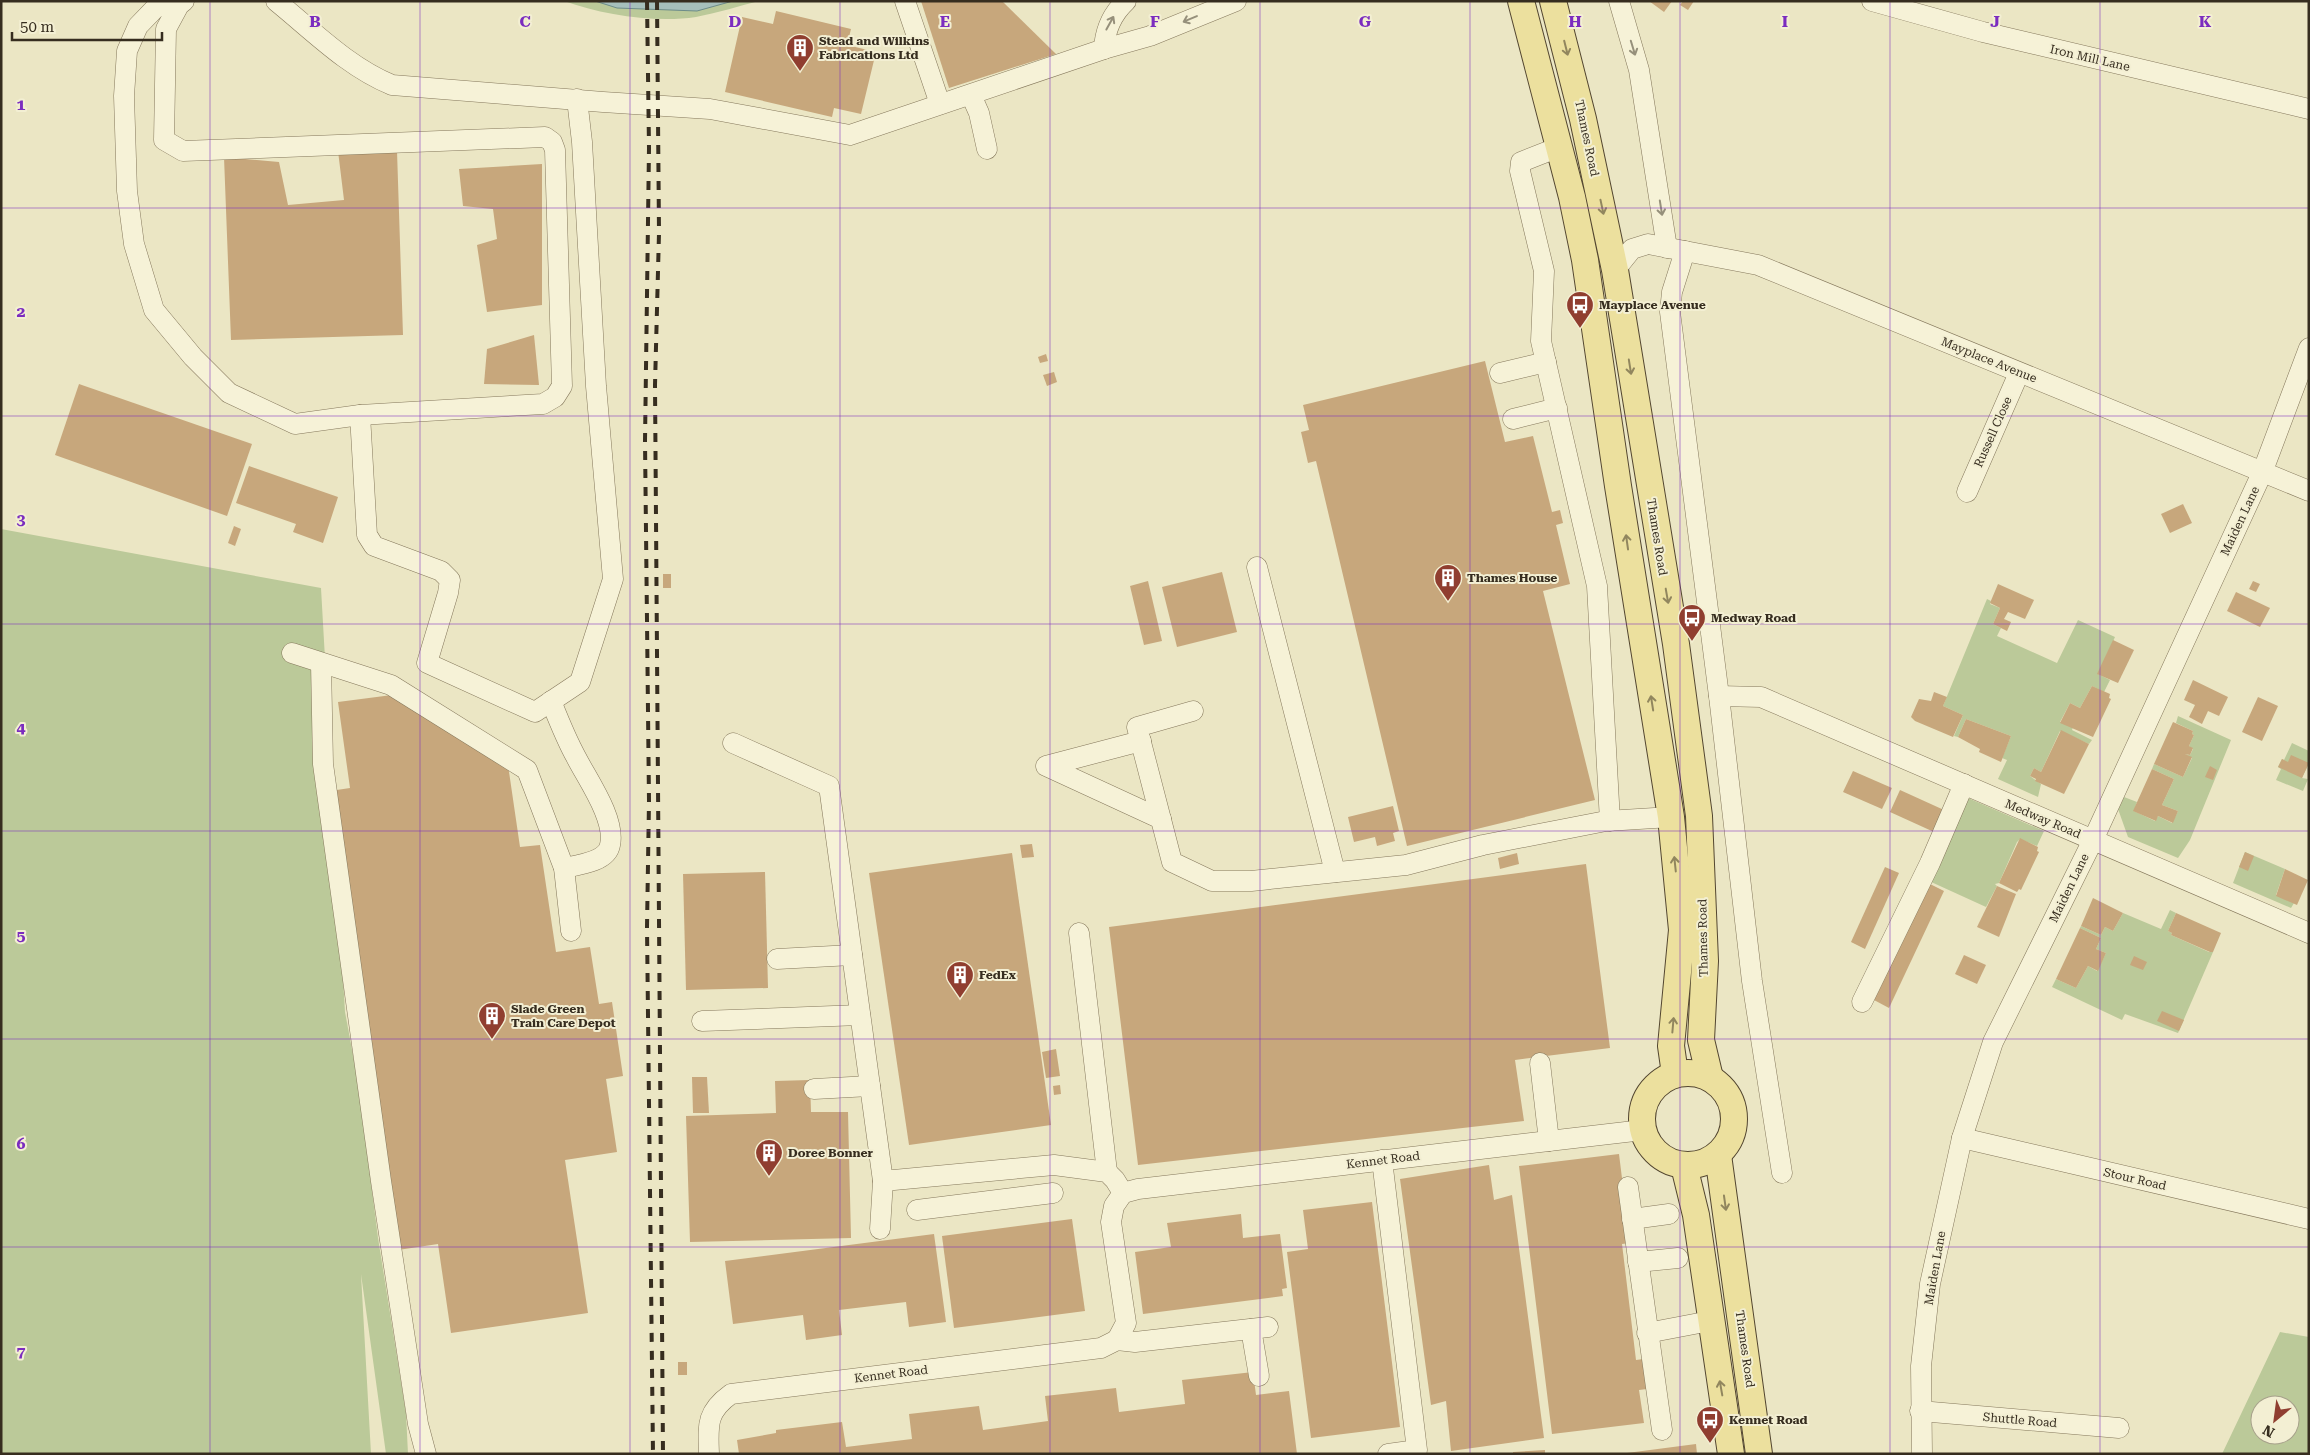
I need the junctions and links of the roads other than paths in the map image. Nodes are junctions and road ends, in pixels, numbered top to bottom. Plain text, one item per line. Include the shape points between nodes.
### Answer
1 (162, 1) edge
2 (184, 1) edge
3 (276, 1) edge
4 (905, 1) edge
5 (1126, 1) edge
6 (1236, 1) edge
7 (1520, 1) edge
8 (1554, 1) edge
9 (1618, 1) edge
10 (1876, 2) edge
11 (1104, 49) junction
12 (971, 95) junction
13 (577, 99) junction
14 (940, 104) junction
15 (2309, 109) edge
16 (1559, 147) junction
17 (987, 149) dead end
18 (1676, 250) junction
19 (1615, 270) junction
20 (2309, 348) edge
21 (1546, 362) junction
22 (1500, 373) dead end
23 (2020, 373) junction
24 (1557, 408) junction
25 (360, 415) junction
26 (1513, 420) dead end
27 (2262, 473) junction
28 (2309, 491) edge
29 (1967, 492) dead end
30 (1257, 567) dead end
31 (292, 652) dead end
32 (321, 663) junction
33 (1719, 696) junction
34 (551, 702) junction
35 (1193, 711) dead end
36 (1141, 741) junction
37 (733, 743) dead end
38 (1964, 784) junction
39 (1671, 817) junction
40 (1161, 819) junction
41 (1610, 821) junction
42 (2092, 840) junction
43 (564, 868) junction
44 (1335, 872) junction
45 (570, 931) dead end
46 (1079, 933) dead end
47 (2309, 933) edge
48 (852, 955) junction
49 (777, 958) dead end
50 (1862, 1002) dead end
51 (860, 1016) junction
52 (702, 1021) dead end
53 (1540, 1064) dead end
54 (1675, 1074) junction
55 (1710, 1078) junction
56 (870, 1086) junction
57 (814, 1089) dead end
58 (1643, 1130) junction
59 (1962, 1138) junction
60 (1549, 1141) junction
61 (1718, 1155) junction
62 (1382, 1160) junction
63 (1684, 1166) junction
64 (1106, 1172) junction
65 (1782, 1172) dead end
66 (941, 1176) junction
67 (883, 1181) junction
68 (1628, 1187) dead end
69 (1053, 1193) dead end
70 (1123, 1193) junction
71 (944, 1207) junction
72 (917, 1210) dead end
73 (1669, 1214) dead end
74 (1632, 1219) junction
75 (2309, 1219) edge
76 (880, 1229) dead end
77 (1678, 1258) dead end
78 (1638, 1262) junction
79 (1710, 1321) junction
80 (1648, 1333) junction
81 (1117, 1340) junction
82 (1259, 1376) dead end
83 (1920, 1411) junction
84 (2119, 1428) dead end
85 (1662, 1430) dead end
86 (426, 1454) edge
87 (708, 1454) edge
88 (1388, 1454) edge
89 (1731, 1454) edge
90 (1759, 1454) edge
91 (1922, 1454) edge

1 - 25 street via 138,26 127,51 124,96 127,191 133,236 154,310 193,357 229,393 295,424
2 - 25 street via 166,29 163,120 164,140 183,151 545,137 552,142 555,150 562,386 555,397 543,404
3 - 13 street via 352,64 392,85
4 - 14 street
11 -> 5 street via 1105,33
6 -> 11 street via 1150,36
7 - 16 main road, Thames Road
8 -> 19 main road, Thames Road via 1584,119
9 -> 18 street via 1639,70
10 - 15 street, Iron Mill Lane via 2072,54
11 - 12 street
12 - 14 street
12 - 17 street via 979,113
13 - 14 street via 710,109 850,135
13 - 34 street via 596,386 613,579 580,682
16 - 21 street via 1521,162 1520,171 1544,271 1541,341
39 -> 16 main road, Thames Road via 1585,260
18 - 19 street, Mayplace Avenue via 1648,244 1632,249
18 - 23 street, Mayplace Avenue via 1758,265
18 - 33 street via 1670,312
19 -> 55 main road, Thames Road via 1676,644 1700,816 1705,961 1701,1040
20 - 27 street, Maiden Lane
21 - 22 street
21 - 24 street
23 - 27 street, Mayplace Avenue
23 - 29 street, Russell Close
24 - 26 street
24 - 41 street via 1597,586
25 - 34 street via 366,535 374,546 441,571 450,580 427,663 535,712
27 - 28 street, Mayplace Avenue
27 - 42 street, Maiden Lane
30 - 44 street
31 - 32 street
32 - 43 street via 391,685 527,770
32 - 86 street via 323,764 381,1181 418,1424
33 - 38 street, Medway Road via 1761,697
33 - 65 street via 1752,981
34 - 43 street via 576,758 600,799 609,827 610,846 605,854
35 - 36 street via 1137,727
36 - 40 street
36 - 40 street via 1046,766
37 - 48 street via 829,786
38 - 42 street, Medway Road
38 - 50 street via 1930,863
39 - 41 street
54 -> 39 main road, Thames Road via 1671,1046 1682,930
40 - 44 street via 1172,862 1212,881 1251,881
41 - 44 street via 1483,845 1406,865
42 - 47 street, Medway Road
42 - 59 street, Maiden Lane via 1993,1042
43 - 45 street
46 - 64 street
48 - 49 street
48 - 51 street
51 - 52 street
51 - 56 street
53 - 60 street
54 - 55 main road via 1691,1072
54 - 58 main road via 1656,1084 1644,1102
55 - 61 main road via 1727,1094 1735,1115 1730,1140
56 - 57 street
56 - 67 street
58 - 60 street, Kennet Road
58 - 63 main road via 1654,1151 1668,1162
59 - 75 street, Stour Road
59 - 83 street, Maiden Lane via 1930,1284 1921,1366
60 - 62 street, Kennet Road
61 - 63 main road via 1704,1163
61 -> 90 main road, Thames Road
62 - 70 street, Kennet Road
62 - 88 street via 1417,1450
63 - 79 main road via 1696,1215
64 - 66 street via 1054,1165
64 - 70 street
66 - 67 street
66 - 71 street
67 - 76 street
68 - 74 street
69 - 71 street
70 - 81 street via 1114,1206 1112,1222 1126,1323
71 - 72 street
73 - 74 street
74 - 78 street
77 - 78 street
78 - 80 street
79 - 80 street
89 -> 79 main road
80 - 85 street
81 - 82 street, Kennet Road via 1135,1342 1259,1328
81 - 87 street, Kennet Road via 1101,1348 731,1394 718,1404 708,1423
83 - 84 street, Shuttle Road
83 - 91 street, Maiden Lane

